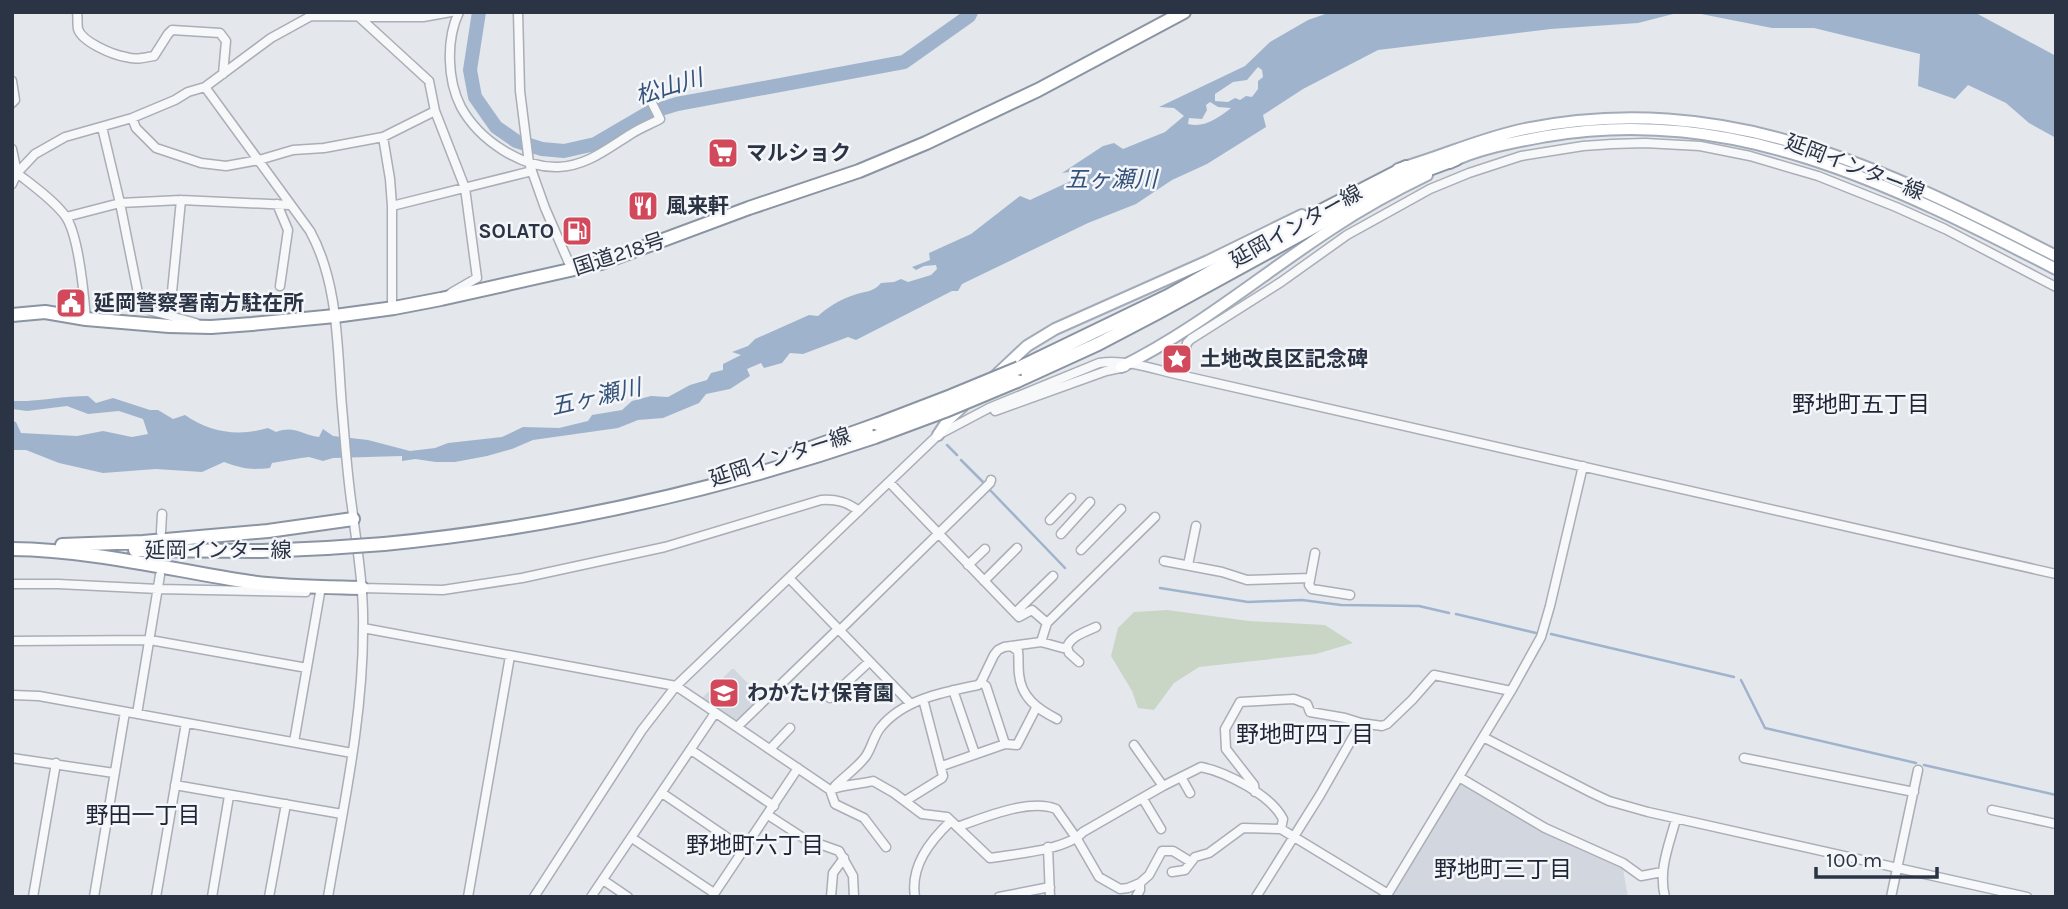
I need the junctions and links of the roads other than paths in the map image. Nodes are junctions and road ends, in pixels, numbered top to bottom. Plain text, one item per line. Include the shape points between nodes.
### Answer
1 (77, 12) edge
2 (451, 12) edge
3 (459, 12) edge
4 (518, 12) edge
5 (1184, 12) edge
6 (320, 14) edge
7 (434, 14) edge
8 (358, 16) junction
9 (223, 74) junction
10 (12, 81) edge
11 (205, 87) junction
12 (647, 93) dead end
13 (12, 103) edge
14 (435, 111) junction
15 (132, 118) junction
16 (102, 127) junction
17 (383, 137) junction
18 (12, 149) edge
19 (1457, 159) junction
20 (259, 160) junction
21 (530, 165) junction
22 (1406, 167) junction
23 (17, 173) junction
24 (12, 184) edge
25 (465, 188) junction
26 (181, 200) junction
27 (120, 202) junction
28 (277, 204) junction
29 (290, 205) junction
30 (392, 206) junction
31 (66, 217) junction
32 (2056, 256) edge
33 (2056, 269) edge
34 (572, 270) junction
35 (280, 286) dead end
36 (2056, 287) edge
37 (172, 292) dead end
38 (441, 299) junction
39 (394, 308) junction
40 (12, 315) edge
41 (335, 316) junction
42 (86, 319) junction
43 (211, 327) junction
44 (1126, 365) junction
45 (1018, 374) junction
46 (1180, 376) junction
47 (938, 435) junction
48 (1583, 466) junction
49 (991, 480) dead end
50 (888, 482) junction
51 (1072, 498) dead end
52 (1090, 502) dead end
53 (1121, 509) dead end
54 (859, 511) junction
55 (162, 514) dead end
56 (1155, 517) dead end
57 (353, 519) junction
58 (1050, 520) dead end
59 (1195, 526) dead end
60 (161, 532) dead end
61 (938, 533) junction
62 (1061, 534) dead end
63 (34, 546) junction
64 (12, 547) edge
65 (1017, 548) dead end
66 (985, 549) dead end
67 (1081, 550) dead end
68 (1315, 553) dead end
69 (1164, 561) dead end
70 (968, 565) junction
71 (1188, 565) junction
72 (2056, 574) edge
73 (160, 575) dead end
74 (1053, 576) dead end
75 (1310, 578) junction
76 (789, 579) junction
77 (984, 581) junction
78 (12, 584) edge
79 (321, 587) junction
80 (362, 588) junction
81 (158, 589) junction
82 (1349, 595) dead end
83 (1015, 612) junction
84 (1047, 623) junction
85 (1096, 627) dead end
86 (363, 628) junction
87 (838, 630) junction
88 (150, 640) junction
89 (12, 641) edge
90 (1041, 642) junction
91 (1011, 646) junction
92 (1067, 647) junction
93 (510, 656) junction
94 (869, 662) junction
95 (1079, 663) dead end
96 (307, 668) junction
97 (981, 682) junction
98 (676, 686) junction
99 (953, 690) junction
100 (1511, 691) junction
101 (12, 695) edge
102 (830, 698) dead end
103 (923, 699) junction
104 (911, 704) junction
105 (1036, 708) junction
106 (125, 712) junction
107 (716, 713) junction
108 (137, 714) junction
109 (1056, 719) dead end
110 (186, 723) junction
111 (1361, 723) junction
112 (737, 727) junction
113 (790, 728) dead end
114 (1483, 737) junction
115 (294, 741) junction
116 (1005, 744) junction
117 (1134, 745) dead end
118 (770, 749) junction
119 (691, 750) junction
120 (352, 753) junction
121 (975, 754) junction
122 (12, 758) edge
123 (1744, 758) dead end
124 (56, 763) junction
125 (942, 766) junction
126 (798, 768) junction
127 (1918, 770) dead end
128 (114, 773) junction
129 (1459, 777) junction
130 (1181, 778) junction
131 (175, 785) junction
132 (1163, 786) junction
133 (830, 790) junction
134 (1255, 792) junction
135 (1913, 792) junction
136 (662, 793) junction
137 (1190, 793) dead end
138 (229, 796) junction
139 (1143, 799) junction
140 (905, 801) junction
141 (286, 804) junction
142 (774, 806) junction
143 (1992, 810) dead end
144 (342, 814) junction
145 (768, 816) junction
146 (1676, 819) junction
147 (954, 824) junction
148 (2056, 824) edge
149 (1161, 829) dead end
150 (1281, 829) junction
151 (1293, 835) junction
152 (632, 838) junction
153 (1077, 839) junction
154 (886, 847) dead end
155 (1048, 848) junction
156 (744, 849) junction
157 (844, 858) junction
158 (1191, 862) junction
159 (1898, 868) junction
160 (1171, 872) dead end
161 (1662, 872) junction
162 (603, 880) junction
163 (1140, 883) junction
164 (1050, 887) junction
165 (713, 895) edge
166 (1387, 895) edge
167 (33, 897) edge
168 (94, 897) edge
169 (156, 897) edge
170 (212, 897) edge
171 (269, 897) edge
172 (328, 897) edge
173 (468, 897) edge
174 (534, 897) edge
175 (591, 897) edge
176 (628, 897) edge
177 (831, 897) edge
178 (854, 897) edge
179 (915, 897) edge
180 (999, 897) edge
181 (1050, 897) edge
182 (1136, 897) edge
183 (1256, 897) edge
184 (1665, 897) edge
185 (1891, 897) edge
186 (2027, 897) edge

1 - 9 street via 83,37 127,58 153,56 172,30 220,33 226,41
2 - 7 street
3 - 21 street via 450,54 461,106 501,149
4 - 21 street via 520,91
5 - 34 highway, 国道218号 via 1007,106 926,143 859,171
6 - 8 street
6 - 9 street via 271,38
7 - 8 street
8 - 14 street via 429,81
9 - 11 street
10 - 13 street
11 - 15 street
11 - 20 street
12 - 21 street via 660,118 582,163
14 - 17 street
14 - 25 street
15 - 16 street
15 - 20 street via 156,148 181,158 226,166
16 - 23 street via 65,137 35,154
16 - 27 street
17 - 20 street via 293,150
17 - 30 street
18 - 23 street
19 - 33 main road, 延岡インター線 via 1527,139 1594,130 1666,130 1733,138 1868,179
19 - 44 main road via 1367,206 1171,341
19 - 45 highway, 延岡インター線 via 1381,190 1098,344
20 - 29 street
21 - 25 street
21 - 34 street
22 - 32 main road, 延岡インター線 via 1491,137 1558,123 1632,118 1704,123 1767,134 1872,169
22 - 45 highway, 延岡インター線
22 - 47 main road via 1040,338 948,419
23 - 24 street
23 - 31 street
25 - 30 street
25 - 38 street via 477,278
26 - 27 street
26 - 28 street
26 - 37 street
27 - 31 street
27 - 43 street via 141,308
28 - 29 street
28 - 35 street via 288,230
29 - 41 street via 321,252
30 - 39 street
31 - 42 street via 82,274
34 - 38 highway, 国道218号
36 - 46 street via 1945,229 1818,176 1700,146 1583,146 1506,160 1430,189 1374,219 1191,339
38 - 39 highway, 国道218号
39 - 41 highway, 国道218号
40 - 42 highway, 国道218号 via 45,312
41 - 43 highway, 国道218号
41 - 57 street
42 - 43 highway, 国道218号
44 - 46 street
44 - 47 street via 1099,363 1074,372
45 - 63 highway, 延岡インター線, bridge via 946,411 877,430 817,456 648,501 548,521 464,535 327,548 191,551
46 - 48 street
47 - 50 street
48 - 72 street
48 - 100 street via 1543,632
49 - 61 street
50 - 54 street
50 - 61 street
51 - 58 street
52 - 62 street
53 - 67 street
54 - 76 street
54 - 80 street via 848,503 821,500 665,547 522,578 443,590
55 - 60 street
56 - 84 street
57 - 63 highway via 143,542
57 - 80 street
59 - 71 street
61 - 70 street
61 - 87 street
63 - 64 highway, 延岡インター線
64 - 79 highway via 106,556 251,582
65 - 77 street
66 - 70 street
68 - 75 street
69 - 71 street
70 - 77 street
71 - 75 street via 1247,580
73 - 81 street
74 - 83 street
75 - 82 street via 1312,589
76 - 87 street
76 - 98 street
77 - 83 street
78 - 81 street
79 - 80 highway
79 - 81 street via 306,592
79 - 96 street
80 - 86 street
81 - 88 street
83 - 84 street via 1019,617 1032,610
84 - 90 street
85 - 92 street via 1072,638
86 - 93 street
86 - 120 street via 361,692
87 - 94 street
87 - 112 street
88 - 89 street
88 - 96 street
88 - 108 street
90 - 91 street
90 - 92 street
91 - 97 street via 998,650
91 - 105 street via 1018,651 1020,684
92 - 95 street
93 - 98 street
93 - 173 street
94 - 102 street
94 - 104 street
96 - 115 street
97 - 99 street
97 - 116 street
98 - 107 street
98 - 174 street via 642,730
99 - 103 street
99 - 121 street
100 - 111 street via 1434,675 1387,723
100 - 114 street
101 - 106 street
103 - 104 street
103 - 125 street
104 - 133 street via 878,729 864,758
105 - 109 street
105 - 116 street via 1017,745
106 - 108 street
106 - 128 street
107 - 112 street
107 - 119 street
108 - 110 street
110 - 115 street
110 - 131 street
111 - 134 street via 1310,712 1307,704 1294,699 1240,702 1225,729 1226,748
111 - 151 street
112 - 118 street
113 - 118 street
114 - 129 street
114 - 146 street via 1609,801
115 - 120 street
116 - 121 street
117 - 132 street
118 - 126 street
119 - 136 street
119 - 142 street
120 - 144 street
121 - 125 street
122 - 124 street
123 - 135 street
124 - 128 street
124 - 167 street
125 - 140 street via 942,778
126 - 133 street
126 - 142 street
127 - 135 street
128 - 168 street
129 - 161 street via 1545,828 1623,863 1641,876
129 - 166 street
130 - 132 street
130 - 134 street via 1201,767 1230,776
130 - 137 street
131 - 138 street
131 - 169 street
132 - 139 street
133 - 140 street via 873,781
133 - 154 street via 835,804 864,818
134 - 150 street via 1280,813
135 - 159 street
136 - 152 street
136 - 156 street
138 - 141 street
138 - 170 street
139 - 149 street
139 - 153 street
140 - 147 street via 922,814 947,817
141 - 144 street
141 - 171 street
142 - 145 street
143 - 148 street
144 - 172 street
145 - 156 street
145 - 157 street via 805,839 839,851
146 - 159 street
146 - 161 street
147 - 153 street via 1045,806 1056,809
147 - 155 street via 990,858
147 - 179 street via 931,840 924,853 913,882
150 - 151 street
150 - 158 street via 1243,828
151 - 166 street
151 - 183 street
152 - 162 street
152 - 165 street
153 - 155 street
153 - 163 street via 1099,877 1120,889
155 - 164 street
156 - 165 street
157 - 177 street via 833,873
157 - 178 street via 853,876
158 - 160 street via 1185,870
158 - 163 street via 1173,852 1162,852
159 - 185 street
159 - 186 street
161 - 184 street
162 - 175 street
162 - 176 street
163 - 182 street
164 - 180 street
164 - 181 street

